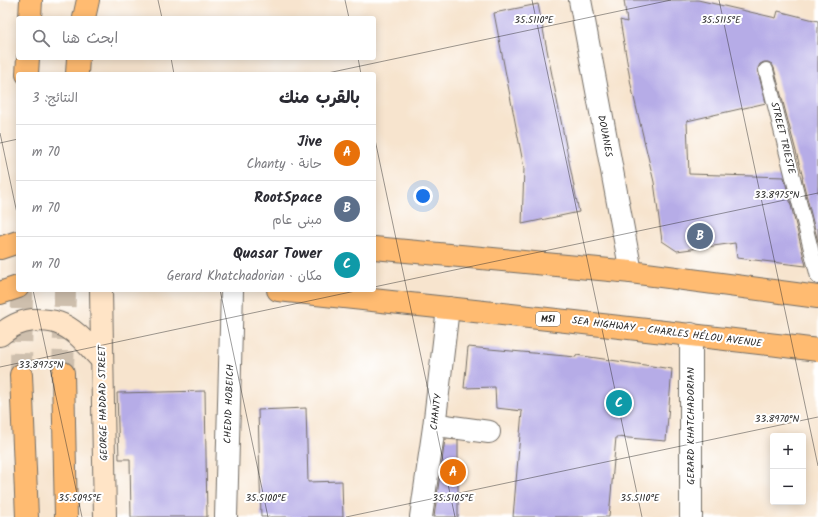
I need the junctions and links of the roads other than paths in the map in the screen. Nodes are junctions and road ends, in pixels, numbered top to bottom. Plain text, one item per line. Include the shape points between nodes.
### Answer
1 (31, 0) edge
2 (88, 0) edge
3 (580, 0) edge
4 (30, 16) edge
5 (84, 16) edge
6 (28, 60) edge
7 (78, 60) edge
8 (766, 70) dead end
9 (27, 72) edge
10 (77, 72) edge
11 (16, 243) edge
12 (0, 248) edge
13 (376, 248) edge
14 (631, 272) junction
15 (818, 277) edge
16 (16, 288) edge
17 (101, 292) edge
18 (232, 292) edge
19 (297, 292) edge
20 (0, 293) edge
21 (818, 297) edge
22 (448, 308) junction
23 (691, 334) junction
24 (0, 335) edge
25 (818, 350) edge
26 (102, 360) junction
27 (63, 373) tunnel mouth
28 (21, 375) tunnel mouth
29 (434, 427) junction
30 (489, 432) dead end
31 (26, 517) edge
32 (66, 517) edge
33 (105, 517) edge
34 (226, 517) edge
35 (421, 517) edge
36 (691, 517) edge

1 - 4 main road
2 - 5 main road
3 - 14 street, DOUANES
6 - 9 main road
7 - 10 main road
8 - 15 lane, STREET TRIESTE
11 - 12 main road
13 - 14 main road
14 - 21 main road
16 - 20 main road
17 - 26 main road, GEORGE HADDAD STREET
18 - 34 street, CHEDID HOBEICH
19 - 22 main road, SEA HIGHWAY - CHARLES HÉLOU AVENUE / M51
22 - 23 main road, SEA HIGHWAY - CHARLES HÉLOU AVENUE / M51
22 - 29 street, CHANTY
23 - 25 main road, SEA HIGHWAY - CHARLES HÉLOU AVENUE / M51
23 - 36 street, GERARD KHATCHADORIAN
24 - 26 main road via 23,321 57,322 70,329
26 - 33 main road, GEORGE HADDAD STREET
27 - 32 main road
28 - 31 main road
29 - 30 street
29 - 35 street, CHANTY

